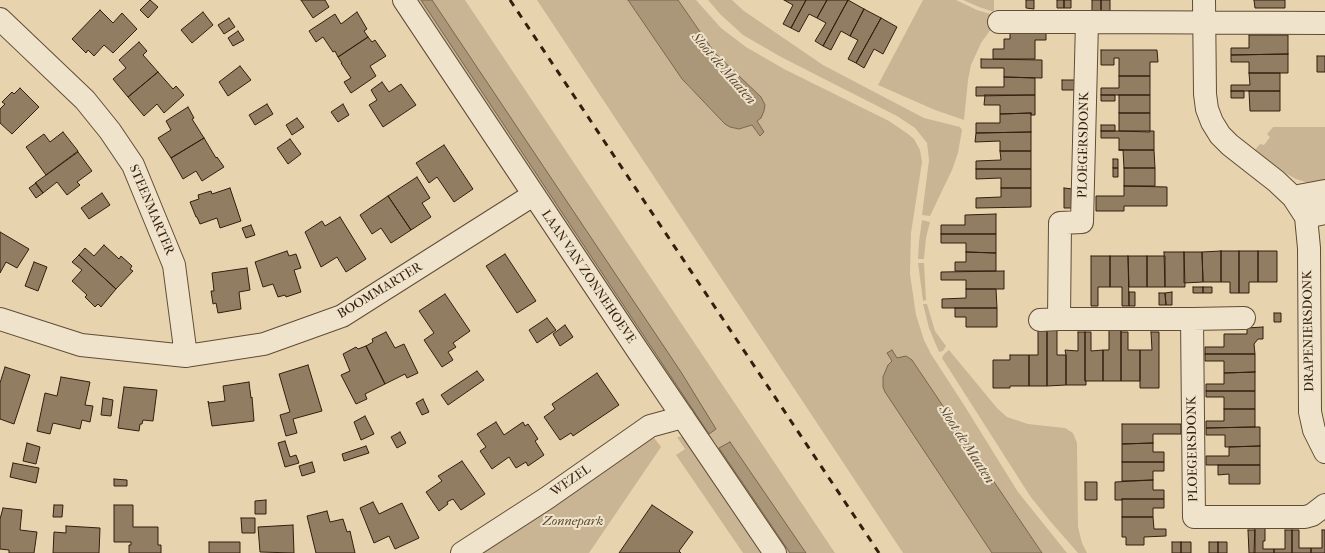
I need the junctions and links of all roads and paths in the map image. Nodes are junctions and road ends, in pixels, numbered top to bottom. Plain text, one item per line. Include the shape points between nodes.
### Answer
1 (404, 0) edge
2 (1204, 0) edge
3 (0, 19) edge
4 (999, 22) dead end
5 (1087, 22) junction
6 (1204, 22) junction
7 (1325, 23) edge
8 (1325, 191) edge
9 (534, 196) junction
10 (1306, 209) edge
11 (1244, 318) dead end
12 (0, 319) edge
13 (1192, 319) junction
14 (186, 356) junction
15 (683, 417) junction
16 (1325, 452) edge
17 (1325, 505) edge
18 (462, 553) edge
19 (775, 553) edge

1 - 9 street, LAAN VAN ZONNEHOEVE
2 - 6 street
3 - 14 street, STEENMARTER via 85,100 133,165 174,265
4 - 5 street
5 - 6 street
5 - 13 street, PLOEGERSDONK via 1082,222 1060,223 1050,320
6 - 7 street
6 - 10 street via 1205,94 1212,122 1230,145 1276,180
8 - 10 street
9 - 14 street, BOOMMARTER via 342,316 264,344
9 - 15 street, LAAN VAN ZONNEHOEVE
10 - 16 street, DRAPENIERSDONK via 1309,248 1310,412 1314,430
11 - 13 street, PLOEGERSDONK
12 - 14 street, BOOMMARTER via 80,344
13 - 17 street, PLOEGERSDONK via 1194,517 1306,517
15 - 18 street, WEZEL via 650,426 554,494
15 - 19 street, LAAN VAN ZONNEHOEVE

